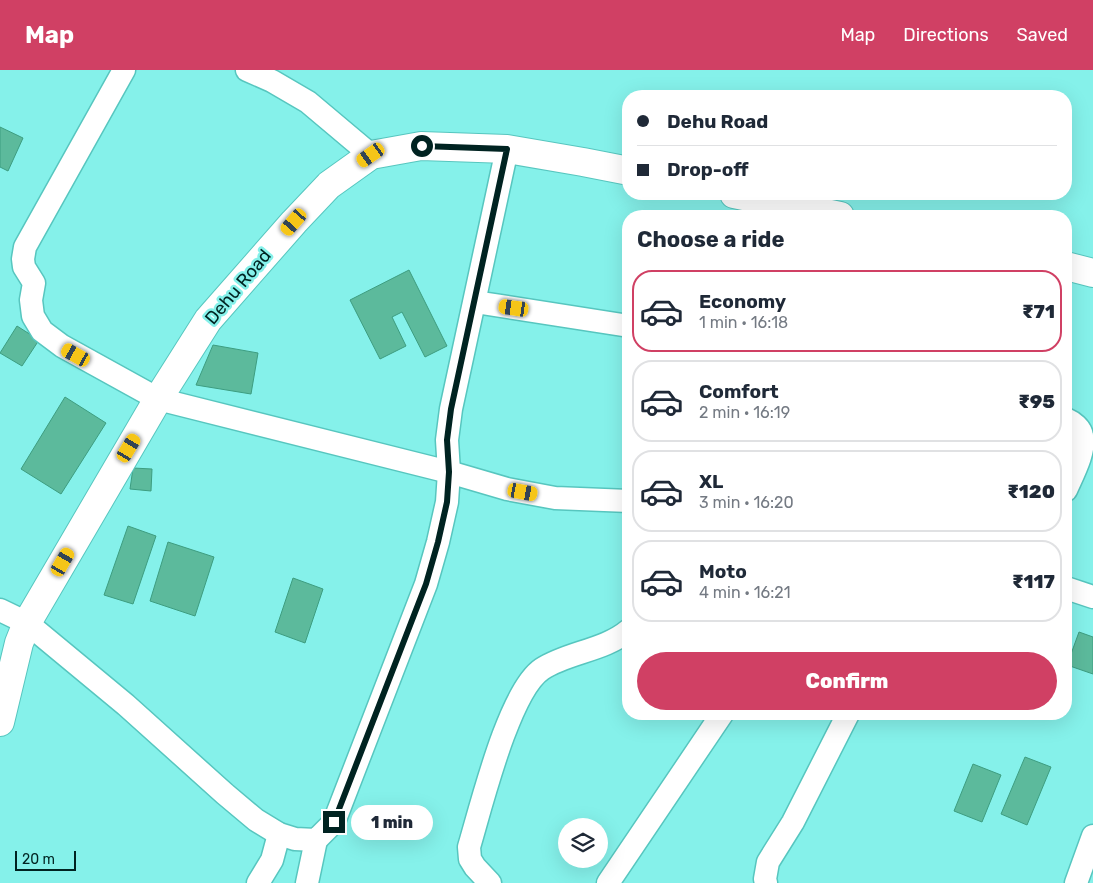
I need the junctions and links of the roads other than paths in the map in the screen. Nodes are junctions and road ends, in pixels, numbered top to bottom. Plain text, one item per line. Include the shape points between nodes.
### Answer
1 (124, 70) edge
2 (246, 70) edge
3 (507, 149) junction
4 (371, 155) junction
5 (622, 170) edge
6 (754, 200) edge
7 (787, 210) edge
8 (1072, 268) edge
9 (1093, 273) edge
10 (475, 302) junction
11 (622, 325) edge
12 (158, 399) junction
13 (1072, 422) edge
14 (449, 472) junction
15 (1072, 475) edge
16 (622, 500) edge
17 (1072, 590) edge
18 (1093, 597) edge
19 (0, 610) edge
20 (23, 633) junction
21 (622, 635) edge
22 (0, 669) edge
23 (718, 720) edge
24 (845, 720) edge
25 (0, 722) edge
26 (280, 834) junction
27 (1093, 836) edge
28 (316, 840) junction
29 (258, 883) edge
30 (307, 883) edge
31 (490, 883) edge
32 (608, 883) edge
33 (766, 883) edge
34 (1076, 883) edge

1 - 12 street via 25,247 23,259 34,283 33,316 42,331 62,346
2 - 4 street via 308,102
3 - 4 main road, Dehu Road via 422,146
3 - 5 main road, Dehu Road
3 - 10 street
4 - 12 main road, Dehu Road via 329,185 250,271 208,320
6 - 7 main road
8 - 9 main road
10 - 11 street
10 - 14 street via 451,409 447,440
12 - 14 street
12 - 20 main road, Dehu Road
13 - 15 street via 1082,436 1081,453
14 - 16 street via 507,489 555,498
14 - 28 street via 447,502 426,584 334,822
17 - 18 street
19 - 20 street
20 - 22 street
20 - 25 main road, Dehu Road
20 - 26 street via 126,705 231,800
21 - 31 street via 541,670 528,684 516,706 469,847 470,860
23 - 32 street
24 - 33 street via 794,822 768,862
26 - 28 street
26 - 29 street via 272,860
27 - 34 street
28 - 30 street

